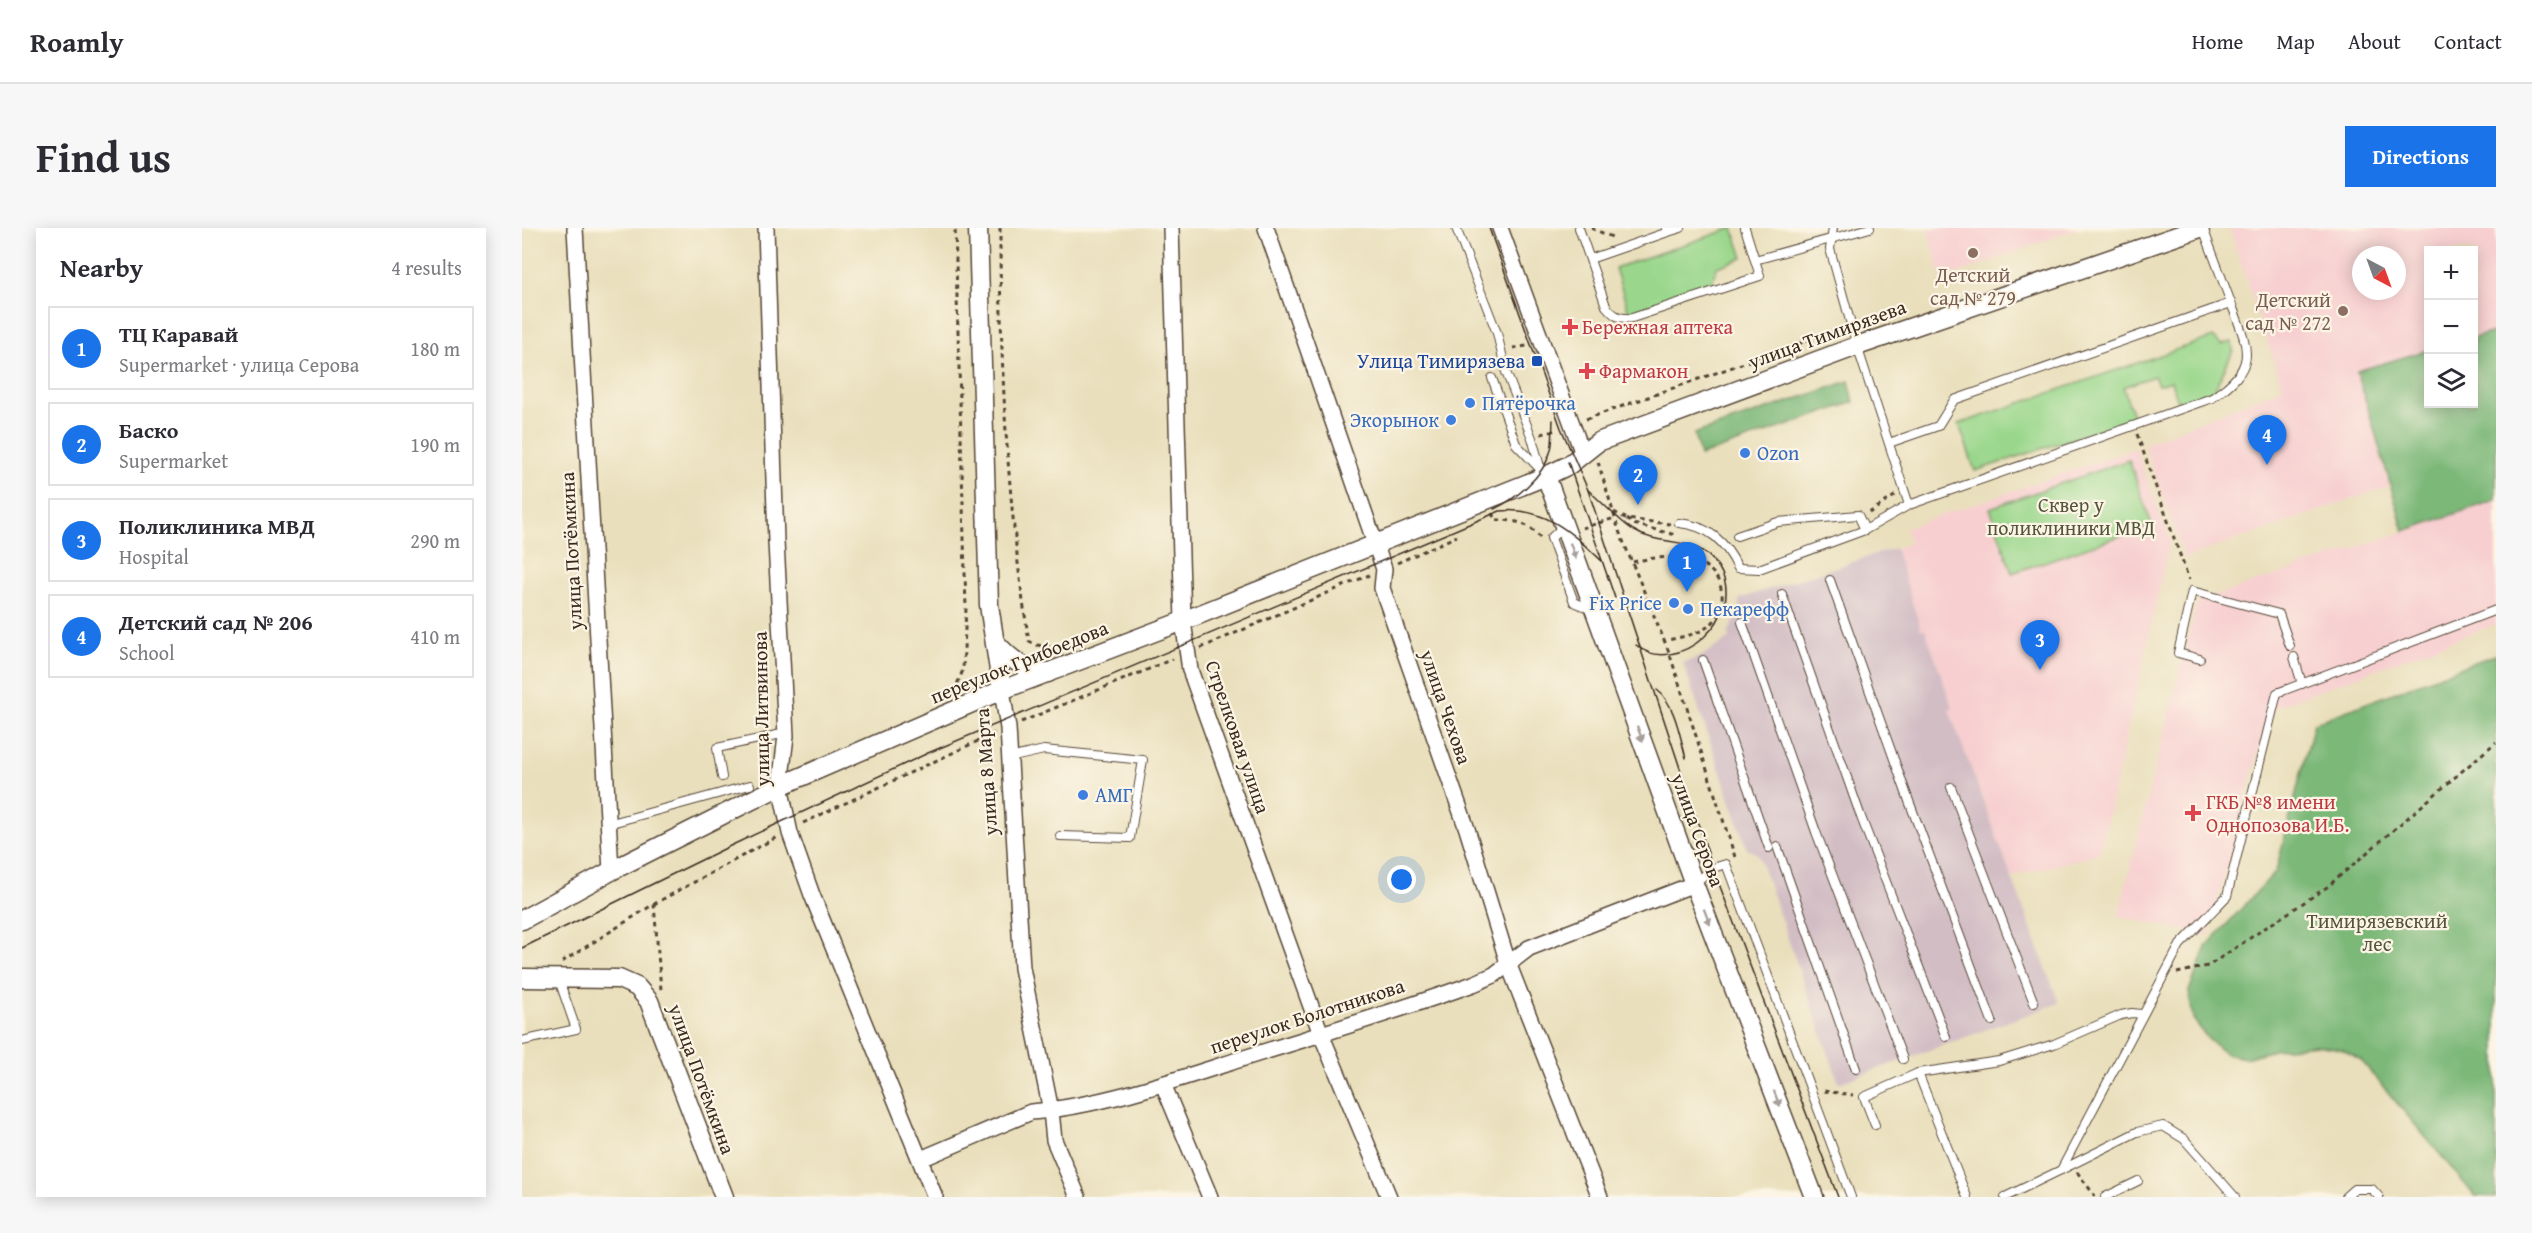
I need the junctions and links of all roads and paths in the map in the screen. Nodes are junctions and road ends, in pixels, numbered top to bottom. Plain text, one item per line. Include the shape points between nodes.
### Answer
1 (575, 228) edge
2 (766, 228) edge
3 (955, 228) edge
4 (978, 228) edge
5 (1000, 228) edge
6 (1172, 228) edge
7 (1266, 228) edge
8 (1456, 228) edge
9 (1500, 228) edge
10 (1579, 228) edge
11 (1591, 228) edge
12 (1681, 228) edge
13 (1745, 228) edge
14 (1833, 228) edge
15 (1870, 228) edge
16 (2202, 228) edge
17 (1667, 230) edge
18 (1833, 238) junction
19 (1620, 240) dead end
20 (1590, 259) junction
21 (1755, 260) junction
22 (2231, 303) junction
23 (1840, 329) dead end
24 (1852, 348) junction
25 (1492, 378) dead end
26 (2134, 426) junction
27 (1889, 443) junction
28 (1590, 459) junction
29 (1543, 473) junction
30 (1898, 494) dead end
31 (1909, 505) junction
32 (1614, 512) junction
33 (1627, 519) junction
34 (1860, 519) junction
35 (1676, 523) joint
36 (1662, 524) junction
37 (1866, 530) junction
38 (1663, 532) junction
39 (1457, 536) dead end
40 (1683, 536) dead end
41 (1737, 536) dead end
42 (1375, 544) junction
43 (1633, 562) junction
44 (1384, 569) junction
45 (1830, 580) dead end
46 (2192, 591) junction
47 (1782, 594) dead end
48 (2496, 610) edge
49 (1183, 621) junction
50 (1742, 622) dead end
51 (1029, 641) dead end
52 (1663, 641) junction
53 (996, 643) junction
54 (2290, 646) dead end
55 (1188, 654) junction
56 (2294, 657) dead end
57 (2200, 659) dead end
58 (1703, 660) dead end
59 (999, 663) junction
60 (1048, 673) junction
61 (2302, 684) junction
62 (1002, 690) junction
63 (947, 696) dead end
64 (968, 705) junction
65 (1008, 728) junction
66 (786, 733) junction
67 (2496, 742) edge
68 (1009, 758) junction
69 (722, 777) dead end
70 (750, 785) dead end
71 (780, 786) junction
72 (1951, 787) dead end
73 (608, 824) junction
74 (790, 833) junction
75 (1060, 836) dead end
76 (1736, 860) dead end
77 (611, 871) junction
78 (1694, 884) junction
79 (522, 920) edge
80 (1508, 963) junction
81 (558, 971) junction
82 (2161, 976) junction
83 (522, 978) edge
84 (2034, 1003) dead end
85 (2141, 1014) junction
86 (1992, 1021) dead end
87 (1321, 1034) junction
88 (1946, 1037) dead end
89 (522, 1041) edge
90 (1904, 1059) dead end
91 (1856, 1069) dead end
92 (1918, 1073) junction
93 (1163, 1084) junction
94 (1813, 1093) junction
95 (1864, 1097) junction
96 (1050, 1111) junction
97 (1875, 1125) dead end
98 (921, 1159) junction
99 (2071, 1165) junction
100 (2061, 1170) junction
101 (2138, 1181) dead end
102 (724, 1197) edge
103 (935, 1197) edge
104 (1078, 1197) edge
105 (1210, 1197) edge
106 (1389, 1197) edge
107 (1600, 1197) edge
108 (1814, 1197) edge
109 (1851, 1197) edge
110 (1967, 1197) edge
111 (2005, 1197) edge
112 (2096, 1197) edge
113 (2105, 1197) edge
114 (2235, 1197) edge
115 (2345, 1197) edge
116 (2379, 1197) edge

1 - 73 street, улица Потёмкина
2 - 66 street, улица Литвинова
3 - 63 path via 966,608 963,670 954,692
4 - 53 street, улица 8 Марта via 989,605
5 - 51 path via 1006,452
6 - 49 street, Стрелковая улица
7 - 42 street, улица Чехова
8 - 29 lane via 1497,333 1506,372
9 - 28 street
10 - 20 lane
11 - 19 path
12 - 17 lane
13 - 21 lane
14 - 18 lane
15 - 18 lane
16 - 22 lane
16 - 24 street, улица Тимирязева
17 - 20 lane
18 - 21 lane
18 - 24 lane via 1830,249
20 - 21 lane via 1606,306 1623,319 1760,276
22 - 26 lane via 2248,353 2232,384 2211,398
22 - 27 lane via 1954,400 1938,426
23 - 24 path
24 - 27 lane
24 - 28 street, улица Тимирязева via 1598,442
25 - 29 lane via 1516,444
26 - 31 lane
26 - 46 path
27 - 31 lane
28 - 29 street, улица Тимирязева
28 - 32 path
29 - 42 street, переулок Грибоедова
29 -> 78 street, улица Серова
30 - 34 path
31 - 37 lane
32 - 33 path
32 - 43 path
33 - 36 path
33 - 38 path
34 - 37 lane
34 - 41 lane via 1858,515 1797,519
35 - 36 path
35 - 37 lane via 1703,528 1718,537 1738,568 1759,569
36 - 38 path
38 - 40 path
39 - 44 path
42 - 44 street, улица Чехова
42 - 49 street, переулок Грибоедова
43 - 52 path
43 - 52 path via 1658,555 1682,557 1706,567 1721,585 1723,599 1716,620 1691,634
44 - 55 path
44 - 80 street, улица Чехова via 1382,588 1467,829
45 - 86 lane
46 - 54 lane via 2279,614
46 - 57 lane via 2178,653
47 - 88 lane via 1861,817
48 - 61 lane
49 - 55 street, Стрелковая улица
49 - 60 street, переулок Грибоедова
50 - 90 lane via 1816,832
52 - 76 path
53 - 59 street, улица 8 Марта
53 - 60 street via 1021,666
55 - 65 path
55 - 87 street, Стрелковая улица via 1190,670
56 - 61 lane
58 - 91 lane
59 - 62 street, улица 8 Марта
59 - 64 street via 988,685
60 - 62 street, переулок Грибоедова
61 - 82 lane via 2277,693 2227,896 2180,945
62 - 64 street, переулок Грибоедова
62 - 65 street, улица 8 Марта
64 - 71 street, переулок Грибоедова
65 - 68 street, улица 8 Марта
65 - 74 path via 810,820
66 - 69 lane via 717,748
66 - 71 street, улица Литвинова
67 - 82 path via 2327,887 2208,966
68 - 75 lane via 1044,750 1143,760 1130,838
68 - 96 street, улица 8 Марта via 1022,968
70 - 73 lane
71 - 74 street, улица Литвинова
71 - 77 street, переулок Грибоедова
72 - 84 lane
73 - 77 street, улица Потёмкина
74 - 81 path via 654,904
74 - 98 street, улица Литвинова
77 - 79 street, переулок Грибоедова
78 - 80 street, переулок Болотникова via 1529,948
78 - 94 lane via 1713,868 1726,864
78 -> 108 street, улица Серова
80 - 87 street, переулок Болотникова via 1494,975 1473,984
80 - 107 street, улица Чехова
81 - 83 street, улица Потёмкина
81 - 89 lane via 576,1029
81 - 102 street, улица Потёмкина via 619,979 637,987 649,1001
82 - 85 lane
85 - 92 lane via 2121,1015 2054,1044 1999,1061
85 - 100 lane
87 - 93 street, переулок Болотникова
87 - 106 street, Стрелковая улица
92 - 95 lane
92 - 110 lane
93 - 96 street, переулок Болотникова
93 - 105 street
94 - 95 path
94 - 109 lane
95 - 97 lane
96 - 98 street, переулок Болотникова via 1031,1112
96 - 104 street, улица 8 Марта via 1054,1140
98 - 103 street, улица Литвинова
99 - 100 lane
99 - 112 path
99 - 114 lane via 2137,1132 2163,1126 2184,1139
100 - 111 lane
101 - 113 lane
115 - 116 lane via 2354,1189 2372,1189

